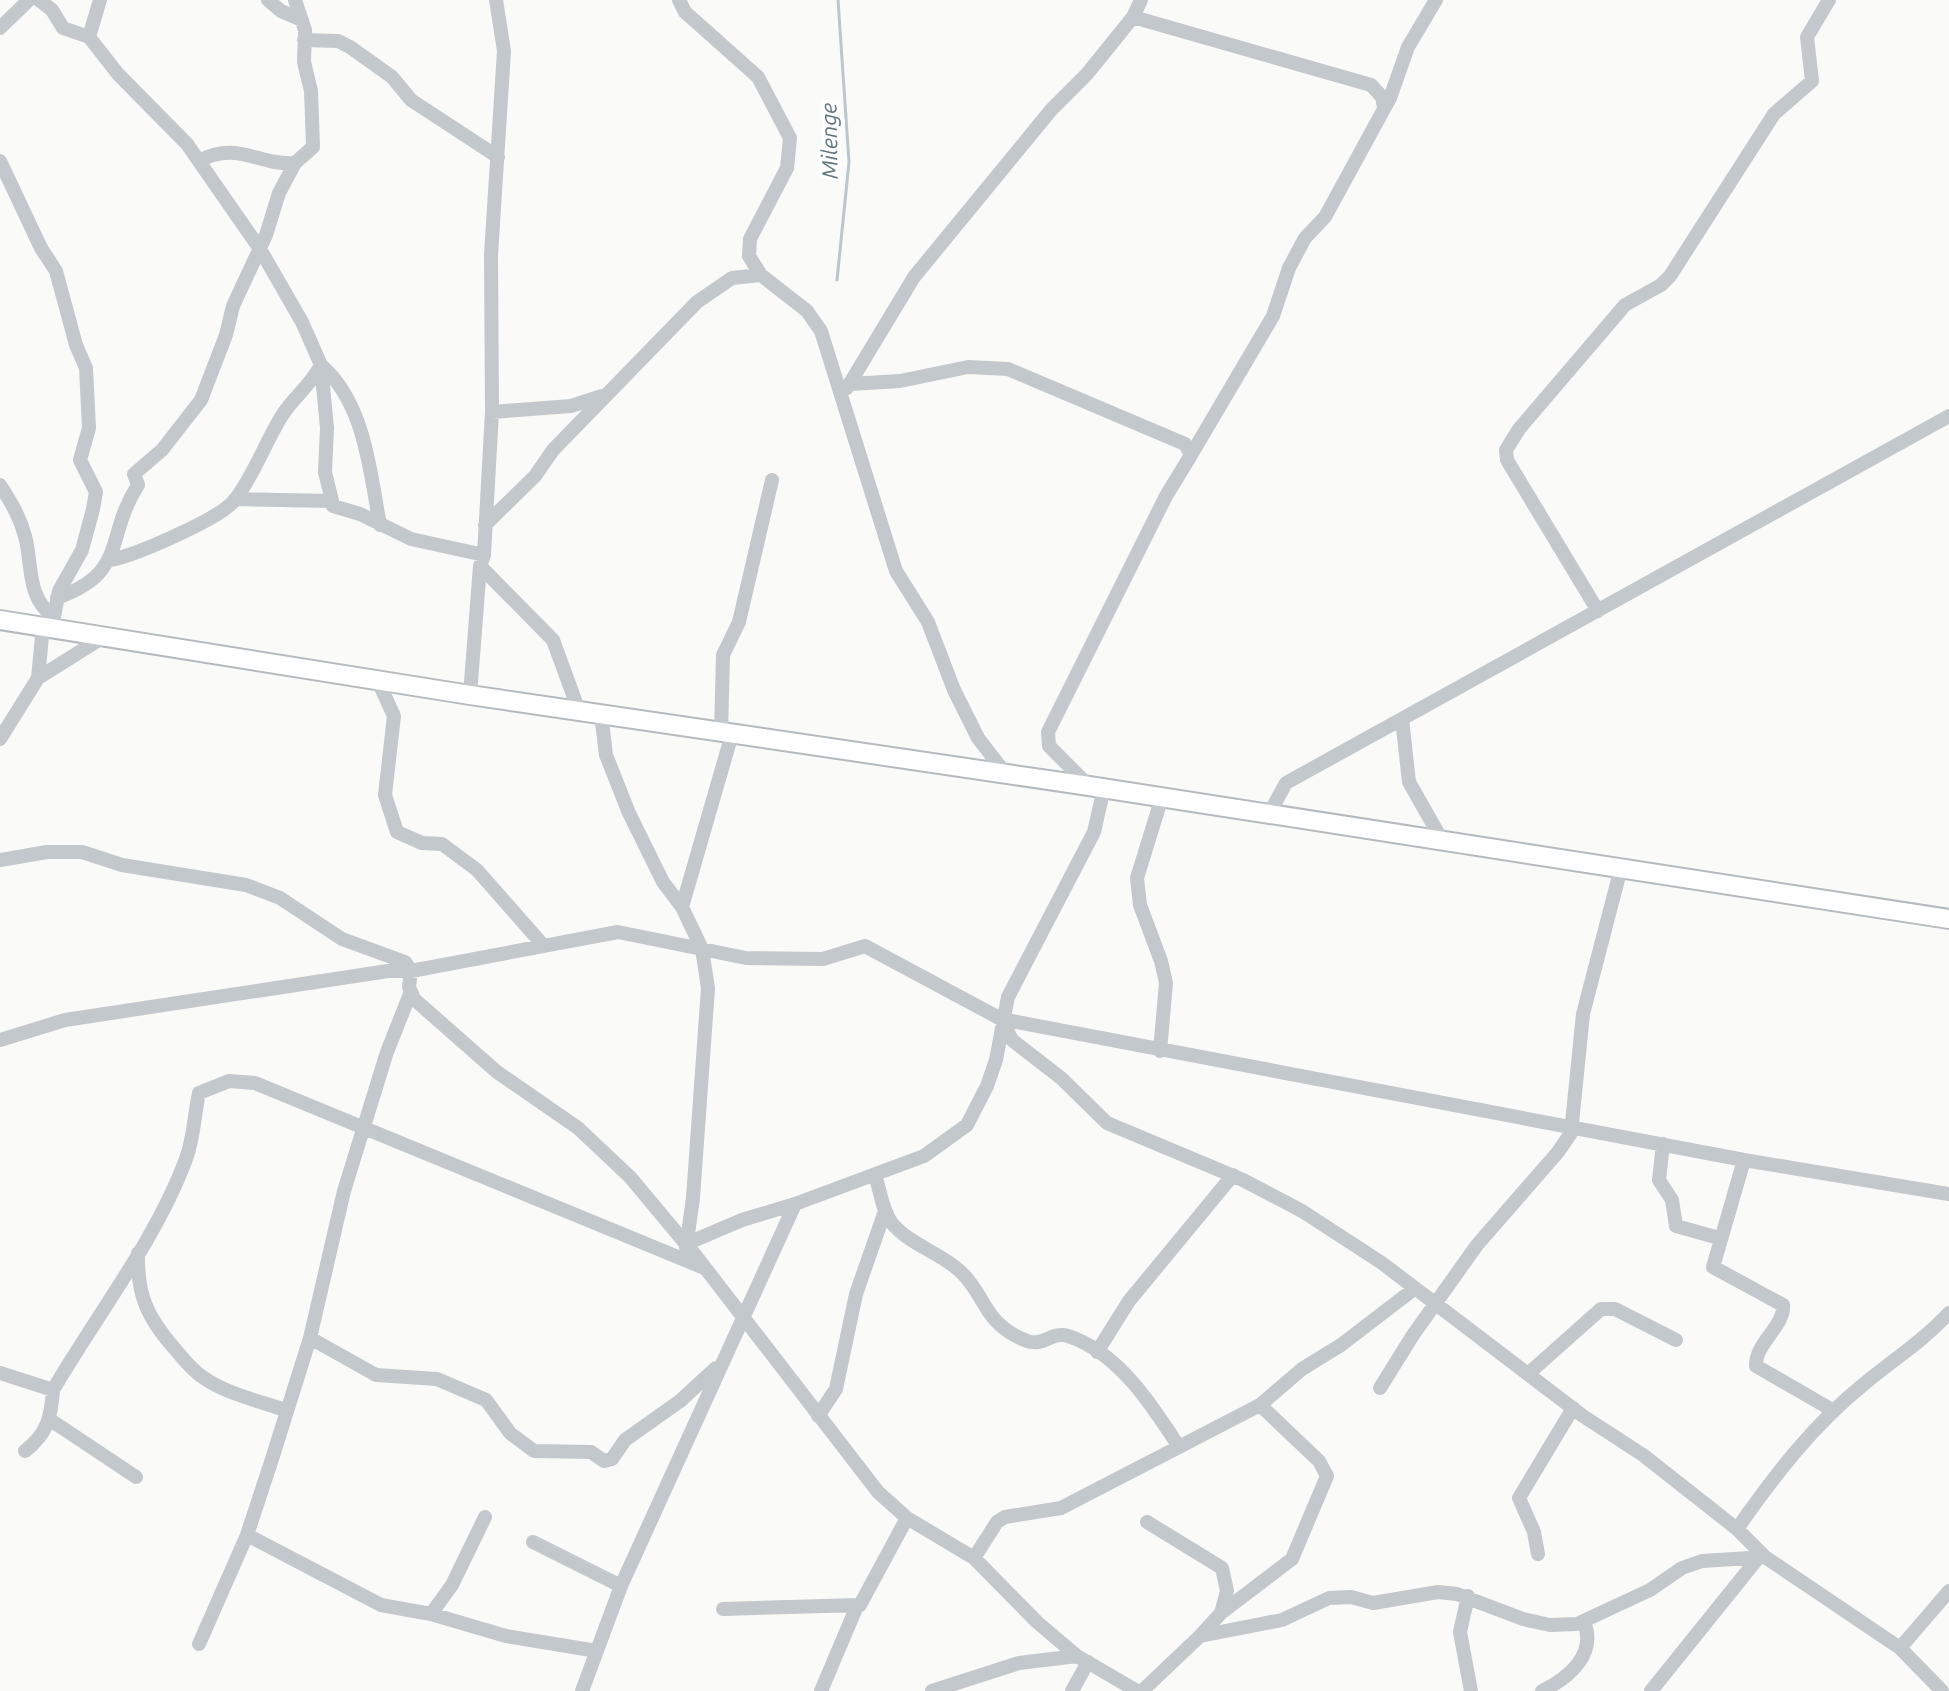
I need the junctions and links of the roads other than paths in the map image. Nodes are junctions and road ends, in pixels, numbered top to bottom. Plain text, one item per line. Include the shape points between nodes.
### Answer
1 (100, 0) edge
2 (268, 0) edge
3 (295, 0) edge
4 (496, 0) edge
5 (679, 0) edge
6 (1141, 0) edge
7 (1436, 0) edge
8 (1829, 0) edge
9 (30, 1) edge
10 (1133, 17) junction
11 (302, 20) junction
12 (0, 28) edge
13 (89, 37) junction
14 (304, 40) junction
15 (1384, 107) junction
16 (498, 157) junction
17 (0, 161) edge
18 (199, 161) junction
19 (295, 163) junction
20 (260, 249) junction
21 (761, 275) junction
22 (321, 365) junction
23 (847, 390) junction
24 (609, 394) junction
25 (492, 412) junction
26 (1949, 416) edge
27 (1191, 455) junction
28 (772, 480) dead end
29 (0, 485) edge
30 (235, 499) junction
31 (332, 501) junction
32 (380, 525) junction
33 (485, 525) junction
34 (111, 560) junction
35 (482, 560) junction
36 (57, 598) junction
37 (1598, 611) junction
38 (0, 620) edge
39 (49, 623) junction
40 (105, 636) junction
41 (38, 678) junction
42 (377, 679) junction
43 (470, 695) junction
44 (579, 711) junction
45 (601, 714) junction
46 (1402, 719) junction
47 (726, 733) junction
48 (0, 739) edge
49 (1005, 773) junction
50 (1097, 787) junction
51 (1162, 797) junction
52 (1269, 814) junction
53 (1443, 842) junction
54 (0, 860) edge
55 (1621, 868) junction
56 (682, 907) junction
57 (1949, 919) edge
58 (543, 945) junction
59 (702, 949) junction
60 (411, 971) junction
61 (410, 994) junction
62 (1001, 1019) junction
63 (0, 1040) edge
64 (1160, 1051) junction
65 (364, 1125) junction
66 (1570, 1127) junction
67 (1663, 1144) junction
68 (1744, 1160) junction
69 (875, 1175) junction
70 (1233, 1175) junction
71 (1949, 1194) edge
72 (795, 1204) junction
73 (885, 1211) junction
74 (1719, 1238) junction
75 (687, 1245) junction
76 (138, 1251) junction
77 (702, 1267) junction
78 (1414, 1289) junction
79 (1437, 1303) junction
80 (1949, 1313) edge
81 (741, 1317) junction
82 (310, 1338) junction
83 (1676, 1340) dead end
84 (1097, 1352) junction
85 (719, 1365) junction
86 (0, 1373) edge
87 (1529, 1373) junction
88 (1380, 1388) dead end
89 (53, 1390) junction
90 (1260, 1405) junction
91 (1573, 1408) junction
92 (285, 1410) junction
93 (1834, 1411) junction
94 (818, 1416) junction
95 (49, 1419) junction
96 (1179, 1447) junction
97 (25, 1451) dead end
98 (136, 1477) dead end
99 (485, 1517) dead end
100 (907, 1518) junction
101 (1147, 1522) dead end
102 (1737, 1529) junction
103 (247, 1535) junction
104 (533, 1542) dead end
105 (1538, 1554) dead end
106 (974, 1558) junction
107 (1761, 1558) junction
108 (621, 1586) junction
109 (1949, 1591) edge
110 (1468, 1596) junction
111 (857, 1606) junction
112 (723, 1609) dead end
113 (1221, 1613) junction
114 (431, 1614) junction
115 (1584, 1622) junction
116 (1200, 1636) junction
117 (199, 1644) dead end
118 (1900, 1648) junction
119 (597, 1651) junction
120 (1082, 1659) junction
121 (582, 1691) edge
122 (821, 1691) edge
123 (932, 1691) edge
124 (1072, 1691) edge
125 (1140, 1691) edge
126 (1471, 1691) edge
127 (1542, 1691) edge
128 (1651, 1691) edge
129 (1942, 1691) edge

1 - 13 street
2 - 11 street
3 - 11 street
4 - 16 street via 504,51
5 - 21 street via 685,12 758,77 790,138 787,168 750,239 749,256
6 - 10 street
7 - 15 street via 1408,47
8 - 37 street via 1807,37 1812,81 1774,114 1670,276 1625,305 1506,450 1507,460
9 - 12 street
9 - 13 street via 52,10 63,28
10 - 15 street via 1371,85
10 - 23 street via 914,277
11 - 14 street
13 - 18 street
14 - 16 street via 338,41 350,47 392,77 411,100
14 - 19 street via 315,134 311,151
15 - 27 street via 1325,217 1305,238 1273,316
16 - 25 street via 491,255
17 - 36 street via 56,271 87,375 89,428 80,460 96,492 88,536
18 - 19 street via 225,152
18 - 20 street
19 - 20 street
20 - 22 street
20 - 34 street via 233,306 201,400 162,450 134,474 138,485 119,523
21 - 23 street via 816,323
21 - 24 street via 732,278 697,302
22 - 30 street via 283,415
22 - 31 street via 325,472
22 - 32 street via 338,384 361,434
23 - 27 street via 968,367 1008,369 1179,439
23 - 49 street via 884,543 928,622 978,738
24 - 25 street via 571,406
24 - 33 street
25 - 33 street
26 - 37 street
27 - 50 street via 1159,508 1048,732 1049,746
28 - 47 street via 739,622 723,655
29 - 39 street via 25,533 35,598
30 - 31 street
30 - 34 street via 140,552
31 - 32 street via 333,506
32 - 35 street
33 - 35 street
34 - 36 street via 85,586
35 - 43 street
35 - 44 street via 553,640
36 - 39 street
37 - 46 street
38 - 39 main road
39 - 40 main road
39 - 41 street
40 - 41 street
40 - 42 main road
41 - 48 street
42 - 43 main road
42 - 58 street via 394,716 385,795 397,832 422,843 442,844 477,870
43 - 44 main road
44 - 45 main road
45 - 47 main road
45 - 56 street via 606,755 629,813 663,882
46 - 52 street via 1286,783
46 - 53 street via 1409,782
47 - 49 main road
47 - 56 street
49 - 50 main road
50 - 51 main road
50 - 62 street via 1094,832
51 - 52 main road
51 - 64 street via 1141,861 1137,894 1164,973
52 - 53 main road
53 - 55 main road
54 - 60 street via 82,852 122,865 246,885 280,898 342,939 398,957
55 - 57 main road
55 - 66 street via 1583,1014
56 - 59 street
58 - 59 street via 618,932
58 - 60 street
59 - 62 street via 746,958 823,959 865,946
59 - 75 street via 708,988
60 - 61 street
60 - 63 street via 65,1020
61 - 65 street
61 - 75 street via 497,1072 606,1153
62 - 64 street
62 - 69 street via 996,1060 967,1125 924,1156
62 - 70 street via 1012,1040 1107,1123
64 - 66 street
65 - 76 street via 255,1083 237,1080 206,1088 198,1097 185,1163
65 - 77 street
65 - 82 street
66 - 67 street
66 - 79 street via 1558,1152 1477,1245
67 - 68 street
67 - 74 street via 1659,1180 1672,1200 1676,1226
68 - 71 street
68 - 74 street
69 - 72 street
69 - 73 street
70 - 78 street via 1302,1211
70 - 84 street via 1129,1301
72 - 75 street
72 - 81 street
73 - 84 street via 906,1237 962,1272 993,1320 1029,1342 1052,1334 1067,1336
73 - 94 street via 856,1294 836,1389
74 - 93 street via 1713,1267 1784,1309 1756,1366
75 - 77 street
76 - 89 street
76 - 92 street via 143,1304 151,1322 181,1356 213,1384
77 - 81 street
78 - 79 street
78 - 90 street
79 - 87 street
79 - 88 street
80 - 93 street
81 - 85 street
81 - 94 street
82 - 85 street via 376,1375 437,1379 486,1400 510,1433 534,1451 591,1452 604,1461
82 - 92 street
83 - 87 street via 1615,1309 1601,1309
84 - 96 street via 1127,1376
85 - 108 street
86 - 89 street
87 - 91 street
89 - 95 street
90 - 96 street
90 - 113 street via 1319,1461 1327,1476 1292,1559
91 - 102 street
91 - 105 street via 1519,1498
92 - 103 street
93 - 102 street via 1776,1471
94 - 100 street via 878,1492
95 - 97 street via 42,1436
95 - 98 street
96 - 106 street via 1061,1508 1005,1517
99 - 114 street via 452,1585
100 - 106 street
100 - 111 street
101 - 113 street via 1222,1568 1227,1591
102 - 107 street
103 - 114 street via 370,1600
103 - 117 street
104 - 108 street
106 - 120 street
107 - 115 street via 1702,1561 1682,1568
107 - 118 street
107 - 128 street
108 - 119 street
109 - 118 street
110 - 115 street via 1523,1619 1550,1625
110 - 116 street via 1438,1592 1373,1603 1340,1596 1253,1629
110 - 126 street via 1460,1632
111 - 112 street
111 - 122 street
113 - 116 street
114 - 119 street via 506,1636
115 - 127 street via 1589,1639 1580,1664
116 - 125 street
118 - 129 street
119 - 121 street
120 - 123 street via 1019,1663
120 - 124 street
120 - 125 street

